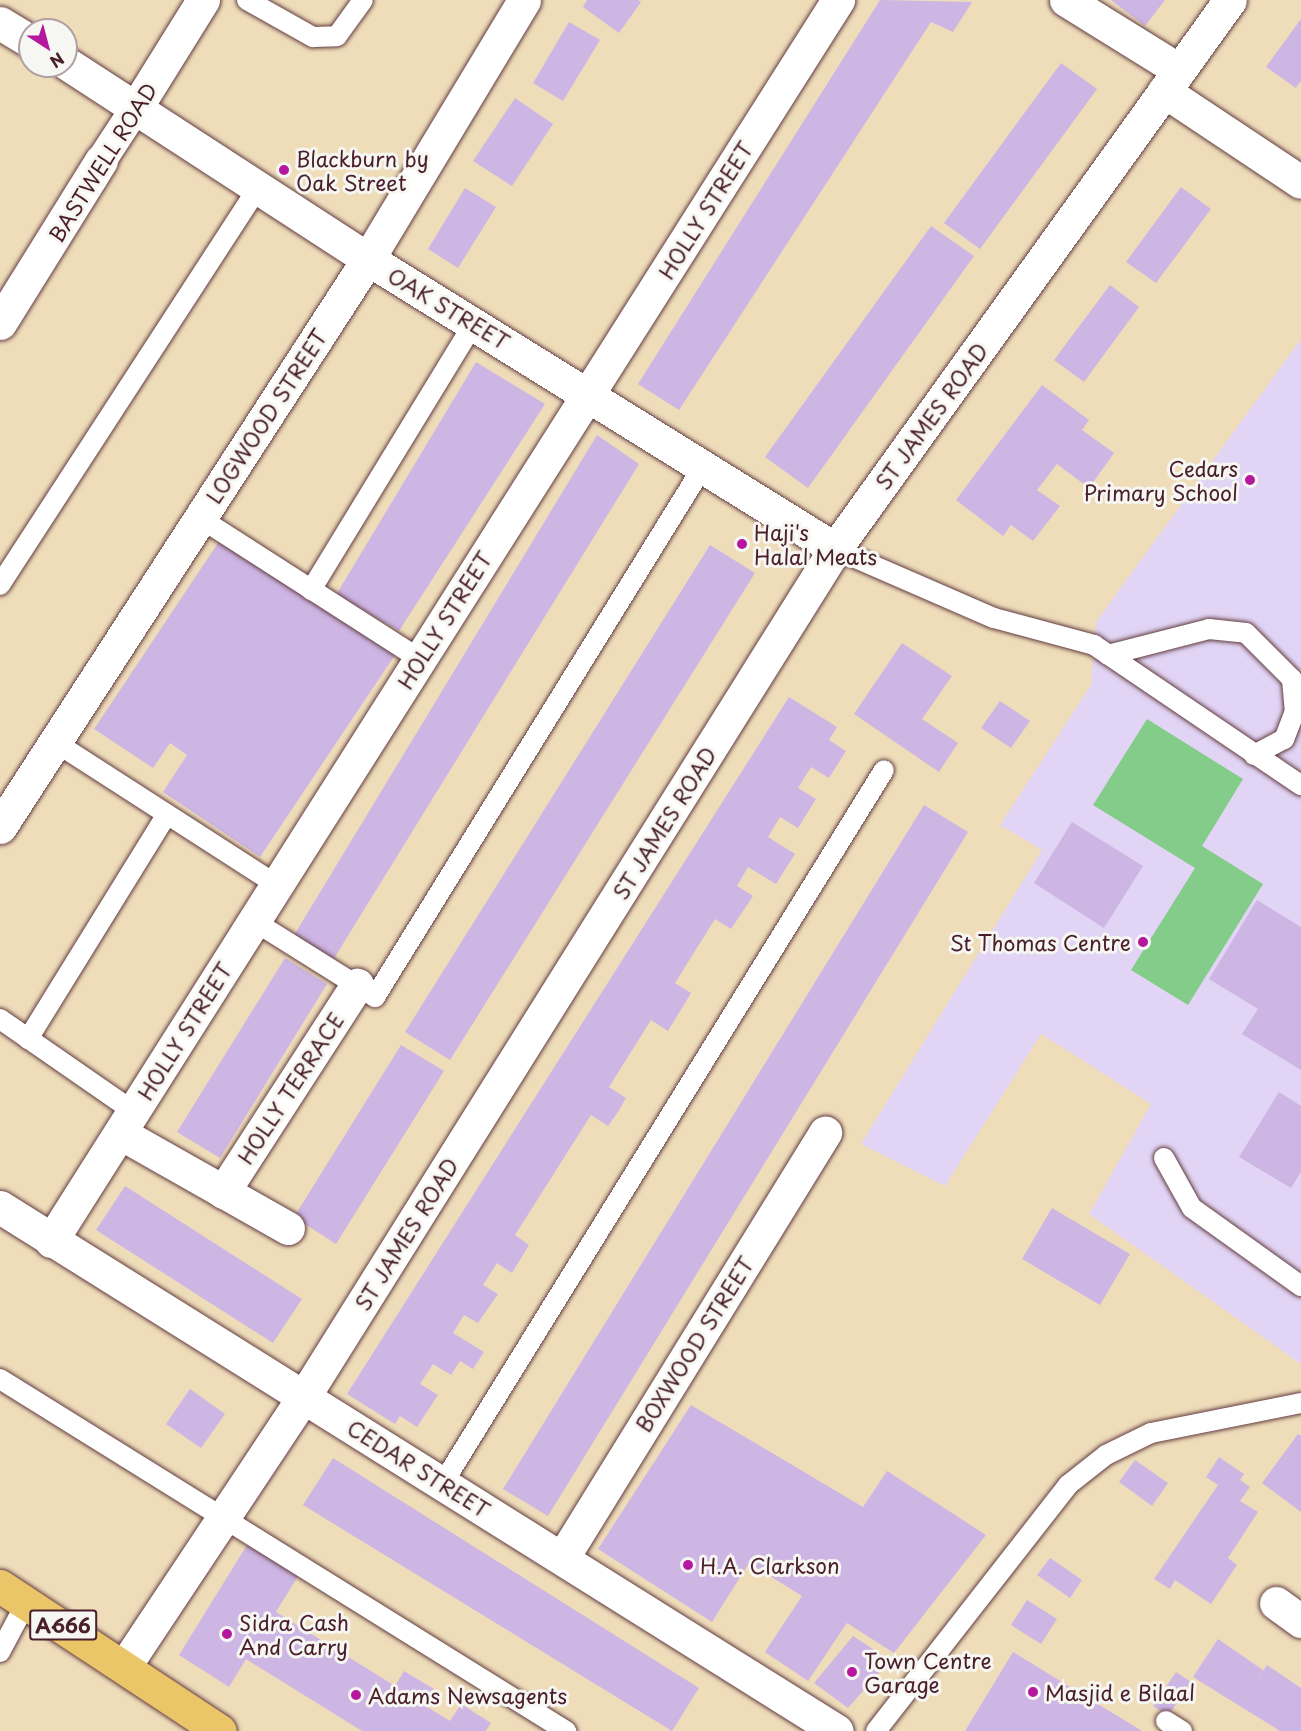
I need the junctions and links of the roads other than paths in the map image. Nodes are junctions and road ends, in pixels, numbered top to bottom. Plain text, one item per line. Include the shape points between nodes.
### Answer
1 (203, 0) edge
2 (247, 0) edge
3 (363, 0) edge
4 (524, 0) edge
5 (838, 0) edge
6 (1066, 0) edge
7 (1230, 0) edge
8 (0, 23) edge
9 (18, 34) edge
10 (78, 70) edge
11 (1171, 81) junction
12 (137, 106) junction
13 (101, 161) joint
14 (1301, 182) edge
15 (259, 186) junction
16 (368, 259) junction
17 (0, 323) edge
18 (474, 323) junction
19 (589, 392) junction
20 (704, 465) junction
21 (200, 518) junction
22 (836, 549) junction
23 (0, 585) edge
24 (312, 590) junction
25 (1108, 655) junction
26 (420, 659) junction
27 (56, 742) junction
28 (1254, 755) junction
29 (884, 770) dead end
30 (1301, 785) edge
31 (167, 814) junction
32 (0, 827) edge
33 (277, 885) junction
34 (254, 921) junction
35 (357, 985) junction
36 (0, 1019) edge
37 (28, 1039) junction
38 (126, 1122) junction
39 (825, 1132) dead end
40 (1164, 1158) dead end
41 (223, 1192) junction
42 (0, 1207) edge
43 (288, 1228) dead end
44 (51, 1241) junction
45 (1301, 1286) edge
46 (0, 1379) edge
47 (303, 1398) junction
48 (1301, 1403) edge
49 (443, 1484) junction
50 (223, 1518) junction
51 (563, 1557) junction
52 (13, 1595) edge
53 (0, 1653) edge
54 (126, 1664) junction
55 (220, 1731) edge
56 (566, 1731) edge
57 (837, 1731) edge
58 (876, 1731) edge

1 - 12 street, BASTWELL ROAD
2 - 3 lane via 313,37 337,36
4 - 16 street, LOGWOOD STREET
5 - 19 street, HOLLY STREET
6 - 11 street
7 - 11 street, ST JAMES ROAD
8 - 9 street
10 - 12 street, OAK STREET
11 - 14 street
11 - 22 street, ST JAMES ROAD
12 - 13 street, BASTWELL ROAD
12 - 15 street, OAK STREET
13 - 17 street, BASTWELL ROAD
15 - 16 street, OAK STREET
15 - 23 lane
16 - 18 street, OAK STREET
16 - 21 street, LOGWOOD STREET
18 - 19 street, OAK STREET
18 - 24 lane
19 - 20 street, OAK STREET
19 - 26 street, HOLLY STREET
20 - 22 street, OAK STREET
20 - 35 lane via 375,997
21 - 24 lane
21 - 27 street, LOGWOOD STREET
22 - 25 lane via 994,618 1094,645
22 - 47 street, ST JAMES ROAD
24 - 26 lane
25 - 28 lane
25 - 28 lane via 1209,629 1246,633 1292,679 1295,711 1284,739
26 - 33 street, HOLLY STREET
27 - 31 lane
27 - 32 street, LOGWOOD STREET
28 - 30 lane
29 - 49 lane
31 - 33 lane
31 - 37 lane
33 - 34 street, HOLLY STREET
34 - 35 lane
34 - 38 street, HOLLY STREET
35 - 41 street, HOLLY TERRACE
36 - 37 lane
37 - 38 lane
38 - 41 street
38 - 44 street, HOLLY STREET
39 - 51 street, BOXWOOD STREET
40 - 45 lane via 1192,1208
41 - 43 street
42 - 44 street, CEDAR STREET
44 - 47 street, CEDAR STREET
46 - 50 lane
47 - 49 street, CEDAR STREET
47 - 50 street, ST JAMES ROAD
48 - 58 lane via 1151,1432 1106,1455 1068,1485
49 - 51 street, CEDAR STREET
50 - 54 street, ST JAMES ROAD
50 - 56 lane
51 - 57 street, CEDAR STREET
52 - 53 lane
52 - 54 highway, A666
54 - 55 highway, A666

